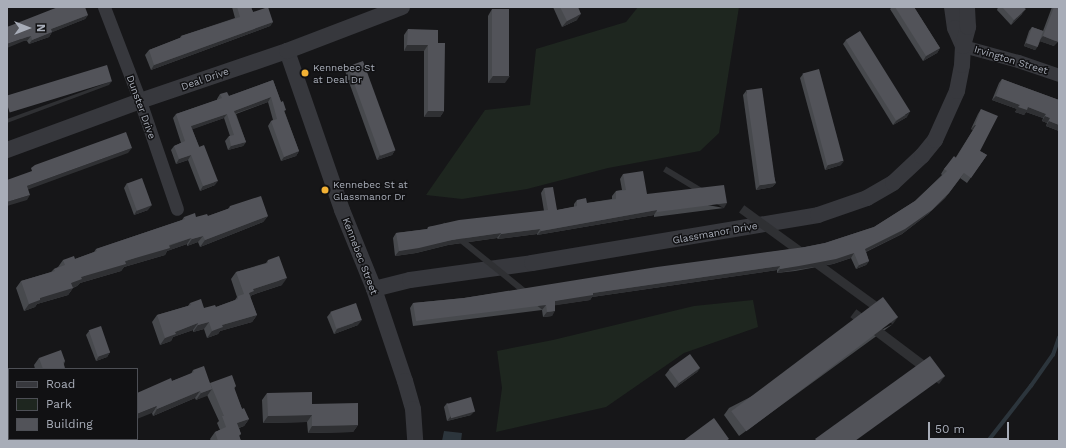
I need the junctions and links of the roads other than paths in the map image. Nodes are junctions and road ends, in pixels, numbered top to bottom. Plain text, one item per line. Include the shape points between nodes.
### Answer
1 (104, 7) edge
2 (402, 7) edge
3 (952, 7) edge
4 (966, 7) edge
5 (963, 46) junction
6 (287, 51) junction
7 (1059, 75) edge
8 (140, 101) junction
9 (7, 150) edge
10 (177, 208) dead end
11 (374, 289) junction
12 (415, 441) edge

1 - 8 street, Dunster Drive
2 - 6 street, Deal Drive
3 - 5 street, Irvington Street via 955,28
4 - 5 street, Irvington Street via 968,27
5 - 7 street, Irvington Street
5 - 11 street, Glassmanor Drive via 957,91 935,140 922,156 893,182 867,198 818,215 410,280
6 - 8 street, Deal Drive
6 - 11 street, Kennebec Street via 342,210
8 - 9 street, Deal Drive
8 - 10 street, Dunster Drive
11 - 12 street, Kennebec Street via 413,409

